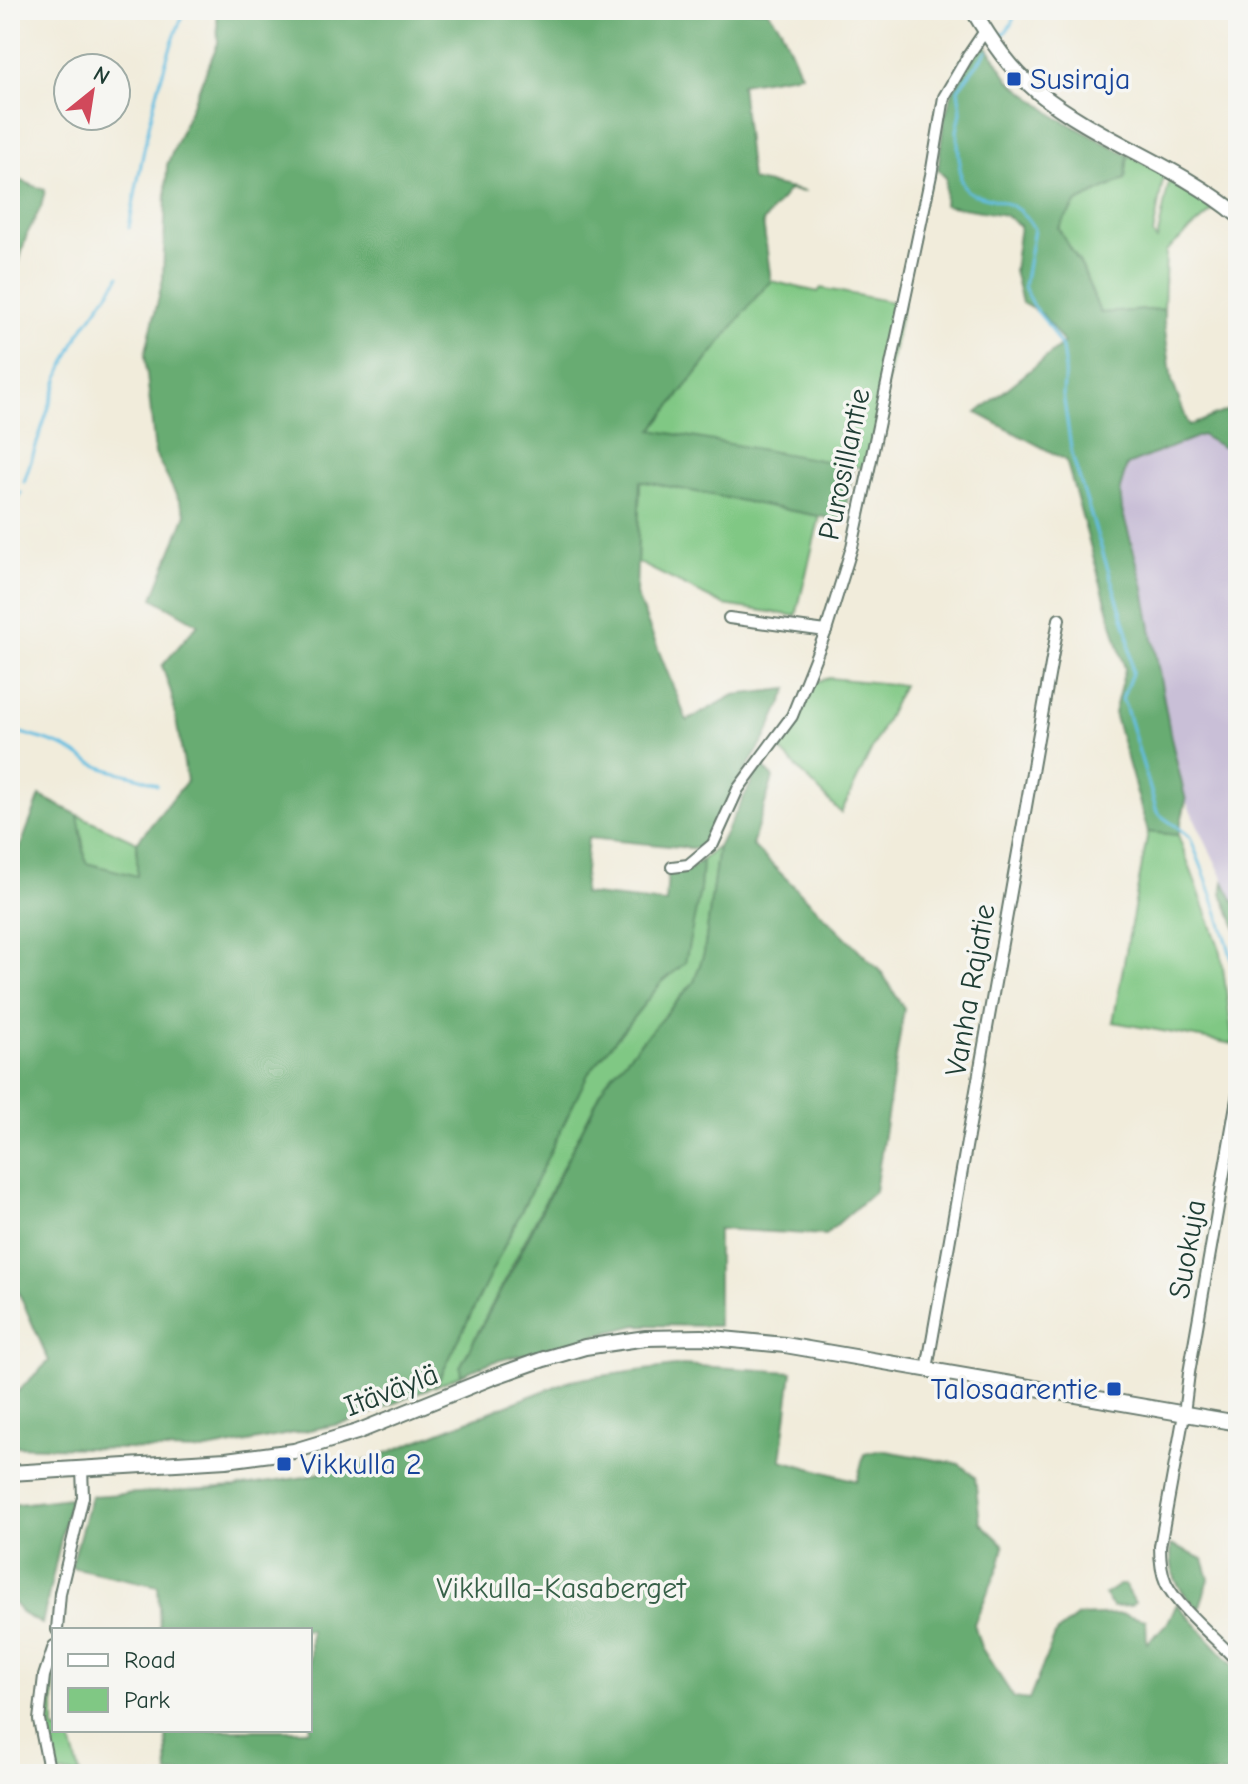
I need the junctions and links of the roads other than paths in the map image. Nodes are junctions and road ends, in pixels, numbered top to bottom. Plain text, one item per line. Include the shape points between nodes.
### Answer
1 (973, 10) edge
2 (985, 31) junction
3 (1238, 215) edge
4 (729, 618) dead end
5 (1059, 619) dead end
6 (826, 631) junction
7 (672, 867) dead end
8 (1238, 1093) edge
9 (927, 1369) junction
10 (1184, 1414) junction
11 (1238, 1423) edge
12 (82, 1468) junction
13 (10, 1473) edge
14 (57, 1628) edge
15 (52, 1652) edge
16 (1238, 1662) edge
17 (50, 1774) edge

1 - 2 main road
2 - 3 main road via 1038,92
2 - 6 street, Purosillantie via 944,97 852,547
4 - 6 street
5 - 9 street, Vanha Rajatie
6 - 7 street, Purosillantie via 792,716 738,789 713,844 688,865
8 - 10 street, Suokuja
9 - 10 main road, Itäväylä
9 - 12 main road, Itäväylä via 734,1339 646,1338 544,1359 294,1451
10 - 11 main road, Itäväylä
10 - 16 street via 1160,1546 1163,1574 1175,1597
12 - 13 main road, Itäväylä
12 - 14 street via 83,1497
15 - 17 street via 39,1720

